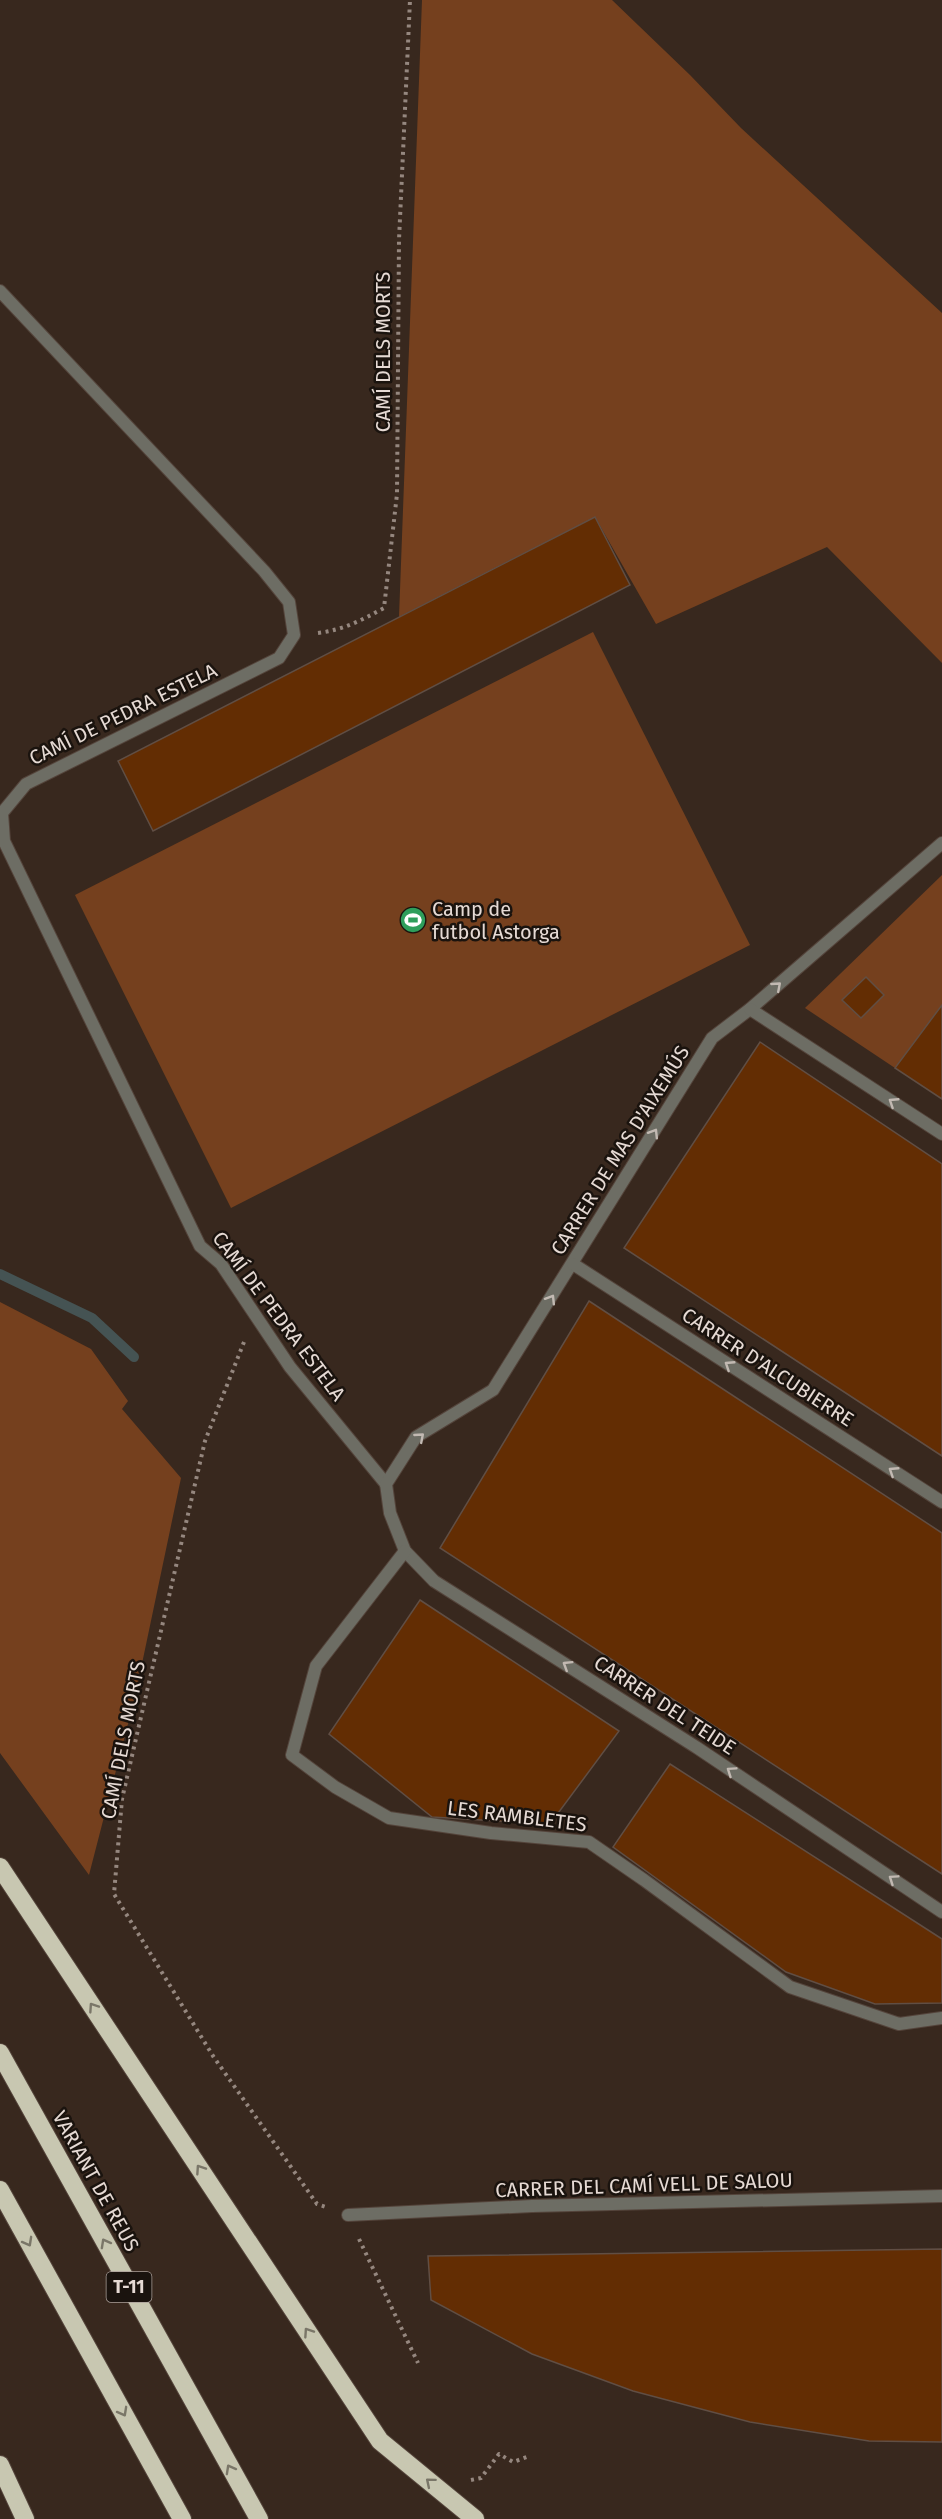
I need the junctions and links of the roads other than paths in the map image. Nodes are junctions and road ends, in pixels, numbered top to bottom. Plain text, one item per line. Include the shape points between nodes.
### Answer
1 (0, 291) edge
2 (942, 843) edge
3 (750, 1009) junction
4 (942, 1134) edge
5 (573, 1264) junction
6 (386, 1484) junction
7 (942, 1502) edge
8 (405, 1551) junction
9 (0, 1867) edge
10 (942, 1912) edge
11 (942, 2018) edge
12 (0, 2053) edge
13 (0, 2190) edge
14 (942, 2196) edge
15 (348, 2215) road end
16 (0, 2465) edge
17 (25, 2519) edge
18 (182, 2519) edge
19 (259, 2519) edge
20 (475, 2519) edge

1 - 6 street, CAMÍ DE PEDRA ESTELA via 289,602 294,635 279,658 26,784 2,813 4,841 200,1246 221,1264 290,1367
3 -> 2 street, CARRER DE MAS D'AIXEMÚS
4 -> 3 street
5 -> 3 street, CARRER DE MAS D'AIXEMÚS via 712,1038
6 -> 5 street, CARRER DE MAS D'AIXEMÚS via 416,1437 493,1390
7 -> 5 street, CARRER D'ALCUBIERRE
6 - 8 street, CARRER DEL TEIDE via 390,1513
10 -> 8 street, CARRER DEL TEIDE via 696,1747 434,1581
8 - 11 street, LES RAMBLETES via 316,1666 292,1755 335,1787 389,1818 589,1842 790,1987 899,2024
20 -> 9 highway via 380,2441
19 -> 12 highway, VARIANT DE REUS / T-11
13 -> 18 highway
14 - 15 street, CARRER DEL CAMÍ VELL DE SALOU via 532,2206
16 - 17 highway

